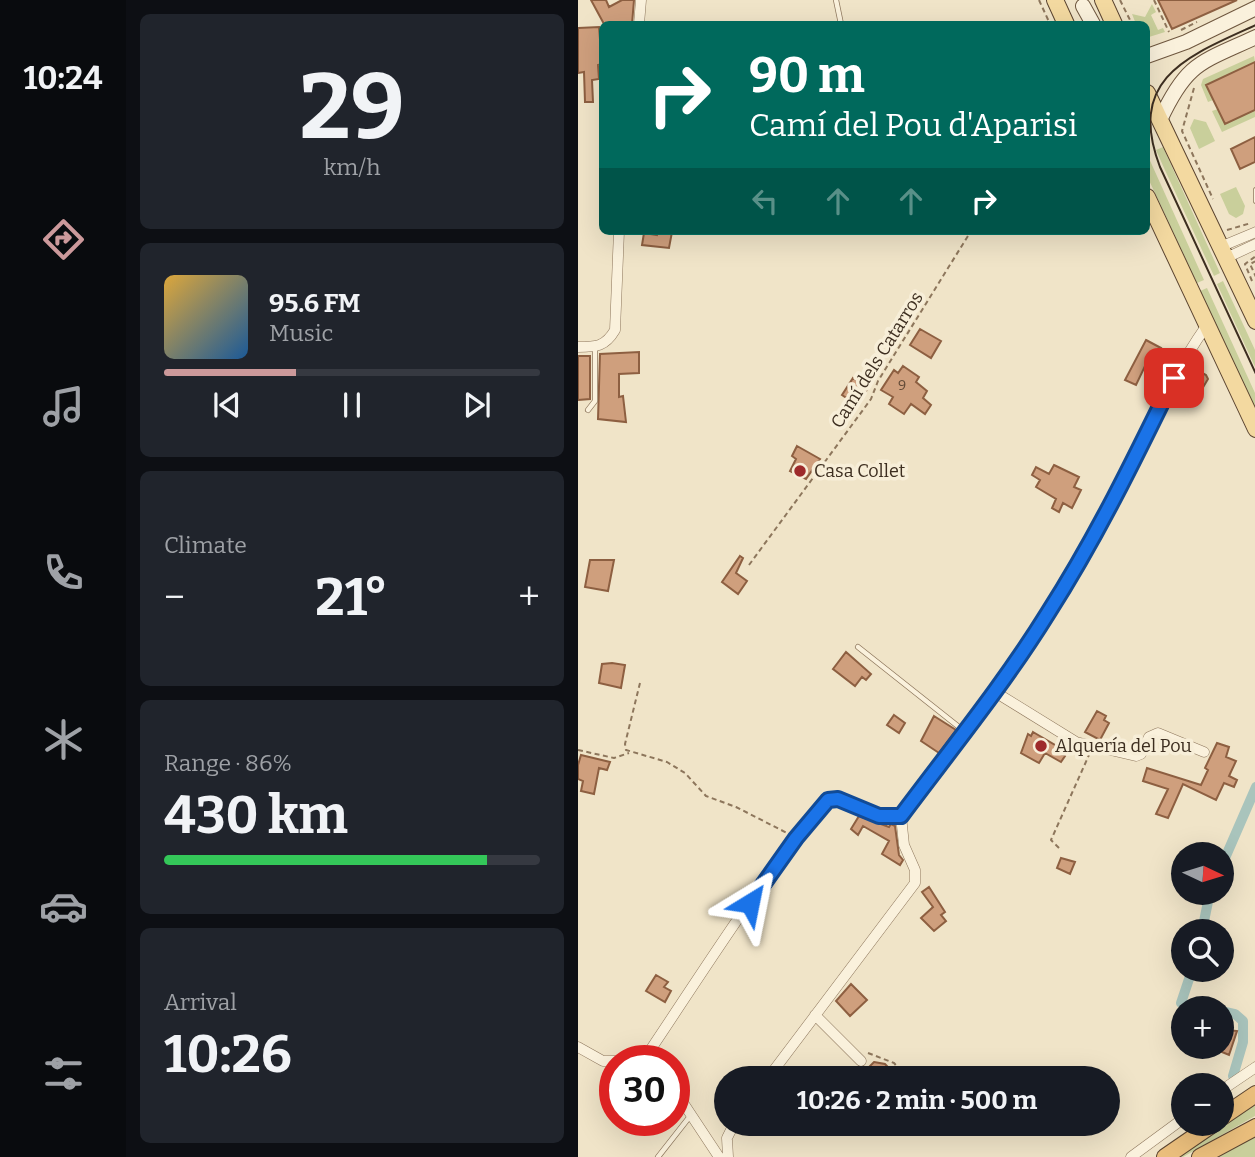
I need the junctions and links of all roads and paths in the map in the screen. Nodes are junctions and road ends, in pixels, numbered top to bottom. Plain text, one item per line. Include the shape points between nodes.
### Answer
1 (641, 0) edge
2 (836, 0) edge
3 (1039, 0) edge
4 (1055, 0) edge
5 (1103, 0) edge
6 (1120, 0) edge
7 (1154, 0) edge
8 (1083, 6) dead end
9 (1255, 8) edge
10 (639, 21) edge
11 (840, 21) edge
12 (1049, 21) edge
13 (1065, 21) edge
14 (1091, 21) edge
15 (1113, 21) edge
16 (1130, 21) edge
17 (1169, 32) dead end
18 (1255, 37) edge
19 (1161, 39) dead end
20 (1186, 42) junction
21 (1150, 54) edge
22 (1194, 83) dead end
23 (1150, 99) edge
24 (1160, 120) junction
25 (1177, 123) dead end
26 (1182, 123) junction
27 (1255, 190) edge
28 (1255, 201) edge
29 (1150, 204) edge
30 (1215, 205) dead end
31 (1227, 230) dead end
32 (1255, 230) edge
33 (619, 235) edge
34 (969, 235) edge
35 (1255, 244) edge
36 (1223, 253) junction
37 (1255, 256) edge
38 (1255, 261) edge
39 (1255, 276) edge
40 (1255, 289) edge
41 (1255, 321) edge
42 (1206, 325) junction
43 (578, 347) edge
44 (595, 347) junction
45 (588, 410) dead end
46 (1255, 429) edge
47 (749, 565) dead end
48 (858, 647) dead end
49 (640, 683) dead end
50 (996, 692) junction
51 (965, 732) junction
52 (1089, 744) junction
53 (578, 750) edge
54 (1204, 752) dead end
55 (630, 753) junction
56 (901, 816) junction
57 (796, 838) junction
58 (1059, 848) dead end
59 (815, 1016) junction
60 (659, 1045) edge
61 (578, 1047) edge
62 (862, 1056) joint
63 (599, 1058) edge
64 (777, 1066) edge
65 (897, 1066) edge
66 (1255, 1067) edge
67 (1234, 1082) edge
68 (1255, 1094) edge
69 (1234, 1109) edge
70 (690, 1111) edge
71 (692, 1114) junction
72 (1255, 1127) edge
73 (1171, 1128) edge
74 (728, 1136) edge
75 (1196, 1136) edge
76 (658, 1157) edge
77 (719, 1157) edge
78 (728, 1157) edge
79 (1131, 1157) edge
80 (1165, 1157) edge
81 (1200, 1157) edge

1 - 10 street
2 - 11 lane
3 - 12 path
4 - 13 main road
5 - 15 main road
6 - 16 path
7 - 17 path
8 - 14 main road
9 - 20 main road
18 - 24 main road via 1187,72
19 - 20 path via 1181,30
20 - 21 main road
22 - 26 path
23 - 24 main road
24 - 36 main road
25 - 26 path
26 - 30 path
27 - 28 lane
29 - 42 main road
31 - 32 path via 1250,222
32 - 36 street
33 - 44 street via 615,330 608,342
34 - 47 path, Camí dels Catarros via 871,399
35 - 36 street
36 - 41 main road
37 - 40 path via 1245,264
38 - 39 path via 1250,264
42 - 46 main road
42 - 50 street via 1099,527
43 - 44 street
44 - 45 lane via 594,401
48 - 51 lane
49 - 55 path via 625,744
50 - 51 street
50 - 52 street via 1076,742
51 - 56 street
52 - 54 street via 1136,756 1149,737 1158,733
52 - 58 path via 1091,752 1050,840
53 - 55 path via 614,758
55 - 57 path via 678,767 706,796
56 - 57 street via 879,816 838,799 828,800
56 - 59 street via 915,883
57 - 60 street
59 - 62 street
59 - 64 street
61 - 63 street
62 - 65 path
66 - 67 street
68 - 69 highway
70 - 71 street
71 - 76 lane
71 - 77 street
72 - 81 highway
73 - 79 street
74 - 78 street
75 - 80 highway

